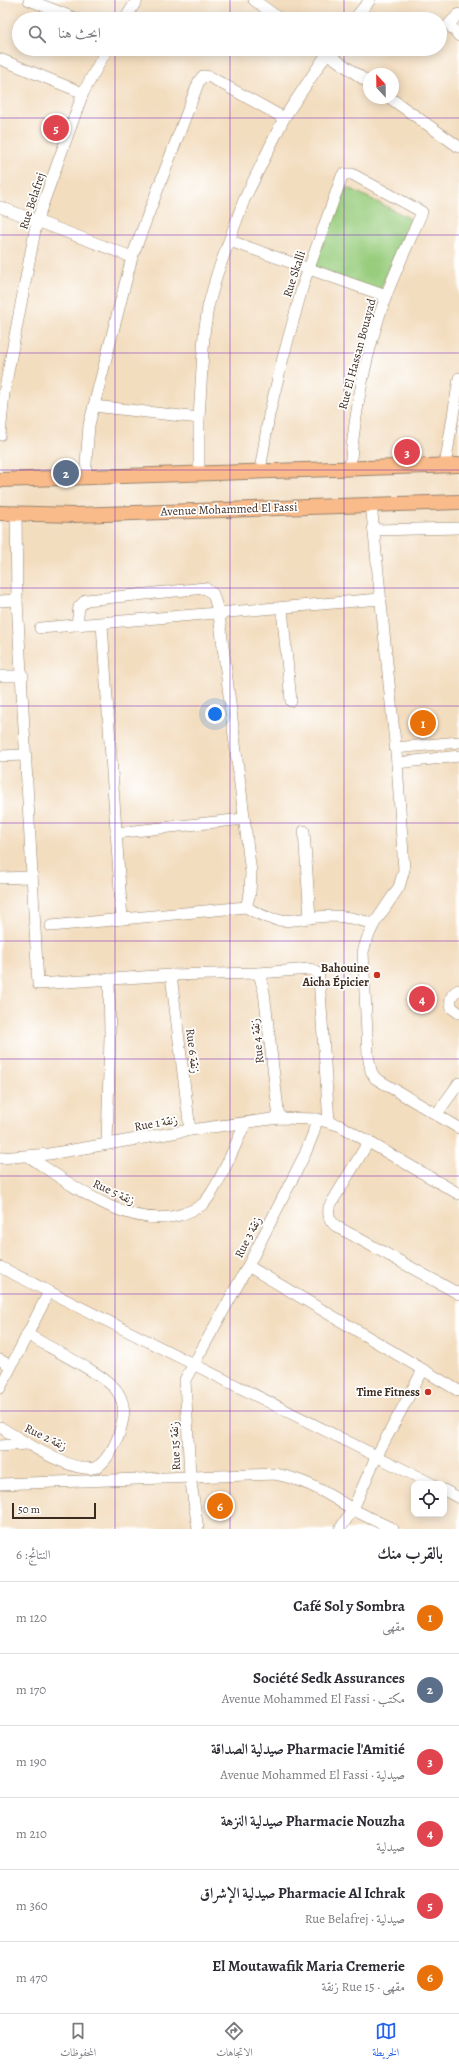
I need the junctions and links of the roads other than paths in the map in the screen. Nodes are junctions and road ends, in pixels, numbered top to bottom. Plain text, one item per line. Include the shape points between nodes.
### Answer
1 (30, 0) edge
2 (137, 0) edge
3 (254, 0) edge
4 (370, 0) edge
5 (44, 3) edge
6 (63, 12) edge
7 (129, 12) edge
8 (270, 12) edge
9 (360, 12) edge
10 (459, 14) edge
11 (459, 36) edge
12 (103, 56) edge
13 (322, 56) edge
14 (334, 56) edge
15 (0, 59) edge
16 (363, 78) edge
17 (83, 93) junction
18 (398, 104) edge
19 (284, 118) junction
20 (459, 147) edge
21 (0, 207) edge
22 (422, 212) joint
23 (37, 220) junction
24 (230, 240) junction
25 (132, 257) junction
26 (309, 269) junction
27 (386, 296) junction
28 (459, 378) edge
29 (2, 396) edge
30 (94, 406) junction
31 (199, 418) junction
32 (0, 435) edge
33 (452, 466) edge
34 (350, 468) junction
35 (260, 471) junction
36 (199, 474) junction
37 (85, 477) junction
38 (0, 480) edge
39 (459, 502) edge
40 (370, 503) junction
41 (0, 513) edge
42 (16, 514) junction
43 (459, 528) edge
44 (374, 530) junction
45 (380, 599) junction
46 (17, 600) junction
47 (0, 601) edge
48 (282, 609) junction
49 (219, 614) junction
50 (102, 624) junction
51 (77, 625) junction
52 (40, 628) dead end
53 (0, 676) edge
54 (22, 676) junction
55 (291, 701) dead end
56 (459, 742) edge
57 (395, 748) junction
58 (25, 755) junction
59 (0, 756) edge
60 (459, 756) edge
61 (397, 763) junction
62 (243, 819) junction
63 (304, 831) dead end
64 (116, 833) junction
65 (32, 877) junction
66 (0, 878) edge
67 (246, 907) junction
68 (310, 918) junction
69 (122, 919) junction
70 (374, 924) junction
71 (51, 926) dead end
72 (254, 973) junction
73 (171, 975) junction
74 (109, 980) junction
75 (459, 990) edge
76 (459, 1013) edge
77 (459, 1083) edge
78 (436, 1115) junction
79 (280, 1118) junction
80 (318, 1119) junction
81 (329, 1122) junction
82 (245, 1124) junction
83 (459, 1128) edge
84 (190, 1130) junction
85 (369, 1141) junction
86 (107, 1144) junction
87 (28, 1156) junction
88 (0, 1158) edge
89 (459, 1194) edge
90 (248, 1266) junction
91 (0, 1267) edge
92 (50, 1292) junction
93 (459, 1294) edge
94 (27, 1334) junction
95 (0, 1360) edge
96 (193, 1363) junction
97 (11, 1366) junction
98 (423, 1370) junction
99 (0, 1388) edge
100 (459, 1391) edge
101 (0, 1427) edge
102 (26, 1444) junction
103 (0, 1446) edge
104 (376, 1457) junction
105 (97, 1466) junction
106 (190, 1476) junction
107 (107, 1480) junction
108 (426, 1481) edge
109 (0, 1484) edge
110 (447, 1492) edge
111 (459, 1498) edge
112 (353, 1509) junction
113 (198, 1529) edge
114 (340, 1529) edge
115 (393, 1529) edge

1 - 5 street
2 - 7 street
3 - 8 street
4 - 9 street
5 - 6 street
10 - 11 street via 449,24
12 - 17 street, Rue Belafrej
13 - 19 street
14 - 16 street
15 - 17 street
17 - 23 street, Rue Belafrej
18 - 20 street
19 - 24 street via 244,200
19 - 25 street via 210,77 203,76
21 - 23 street
22 - 26 street, Rue Skalli via 352,174 344,174
22 - 27 street, Rue El Hassan Bouayad
23 - 25 street
23 - 29 street, Rue Belafrej
24 - 26 street, Rue El Hassan Bouayad
24 - 31 street via 208,307
25 - 30 street
26 - 27 street, Rue El Hassan Bouayad
26 - 35 street, Rue Skalli via 283,358
27 - 34 street, Rue El Hassan Bouayad via 357,398
28 - 33 street
29 - 32 street, Rue Belafrej
30 - 31 street
30 - 37 street via 89,425
31 - 36 street
33 - 34 main road
34 - 35 main road
35 - 36 main road
36 - 37 main road
37 - 38 main road
39 - 40 main road, Avenue Mohammed El Fassi
40 - 42 main road, Avenue Mohammed El Fassi via 82,514
40 - 44 street
41 - 42 main road, Avenue Mohammed El Fassi
42 - 46 street
43 - 44 street
44 - 45 street
45 - 48 street
45 - 57 street
46 - 47 street
46 - 54 street
48 - 49 street
48 - 55 street
49 - 50 street
49 - 51 street via 213,594 205,588 86,600 79,607
49 - 62 street
50 - 51 street
50 - 64 street
51 - 52 street
53 - 54 street
54 - 58 street
56 - 57 street
57 - 61 street
58 - 59 street
58 - 65 street
60 - 61 street
61 - 70 street via 404,870 399,887
62 - 64 street
62 - 67 street via 251,873
63 - 68 street
64 - 69 street
65 - 66 street
65 - 74 street via 38,984
67 - 68 street via 282,922
67 - 69 street
68 - 70 street via 334,916
69 - 71 street
70 - 78 street via 366,938 362,965 366,1039 371,1071 384,1085
72 - 73 street
72 - 79 street, Rue 4 زنقة via 264,992
72 - 81 street via 310,969 316,972 319,978
73 - 74 street
73 - 84 street, Rue 6 زنقة
74 - 86 street
75 - 76 street via 450,999 452,1008
77 - 78 street
78 - 83 street
79 - 80 street, Rue 1 زنقة
79 - 82 street, Rue 1 زنقة
80 - 81 street, Rue 1 زنقة
80 - 90 street, Rue 3 زنقة via 305,1154
81 - 85 street, Rue 1 زنقة
82 - 84 street, Rue 1 زنقة
82 - 87 street, Rue 5 زنقة via 220,1177 204,1203 190,1212 175,1216 136,1216 116,1209 84,1193
84 - 86 street, Rue 1 زنقة
85 - 89 street, Rue 1 زنقة
85 - 93 street via 329,1207 330,1221
86 - 87 street, Rue 1 زنقة
87 - 88 street, Rue 1 زنقة
90 - 96 street, Rue 3 زنقة
90 - 98 street
91 - 92 street
92 - 94 street
92 - 96 street
94 - 97 street
94 - 105 street via 109,1382 123,1402 125,1415 118,1437
95 - 97 street
96 - 104 street
96 - 106 street, Rue 15 زنقة via 184,1380
97 - 99 street
98 - 100 street
98 - 104 street
101 - 102 street, Rue 2 زنقة
102 - 103 street
102 - 105 street, Rue 2 زنقة via 82,1468
104 - 108 street
104 - 112 street
105 - 107 street
106 - 107 street
106 - 112 street via 276,1474 297,1478
106 - 113 street, Rue 15 زنقة
107 - 109 street
110 - 111 street
112 - 114 street
112 - 115 street

